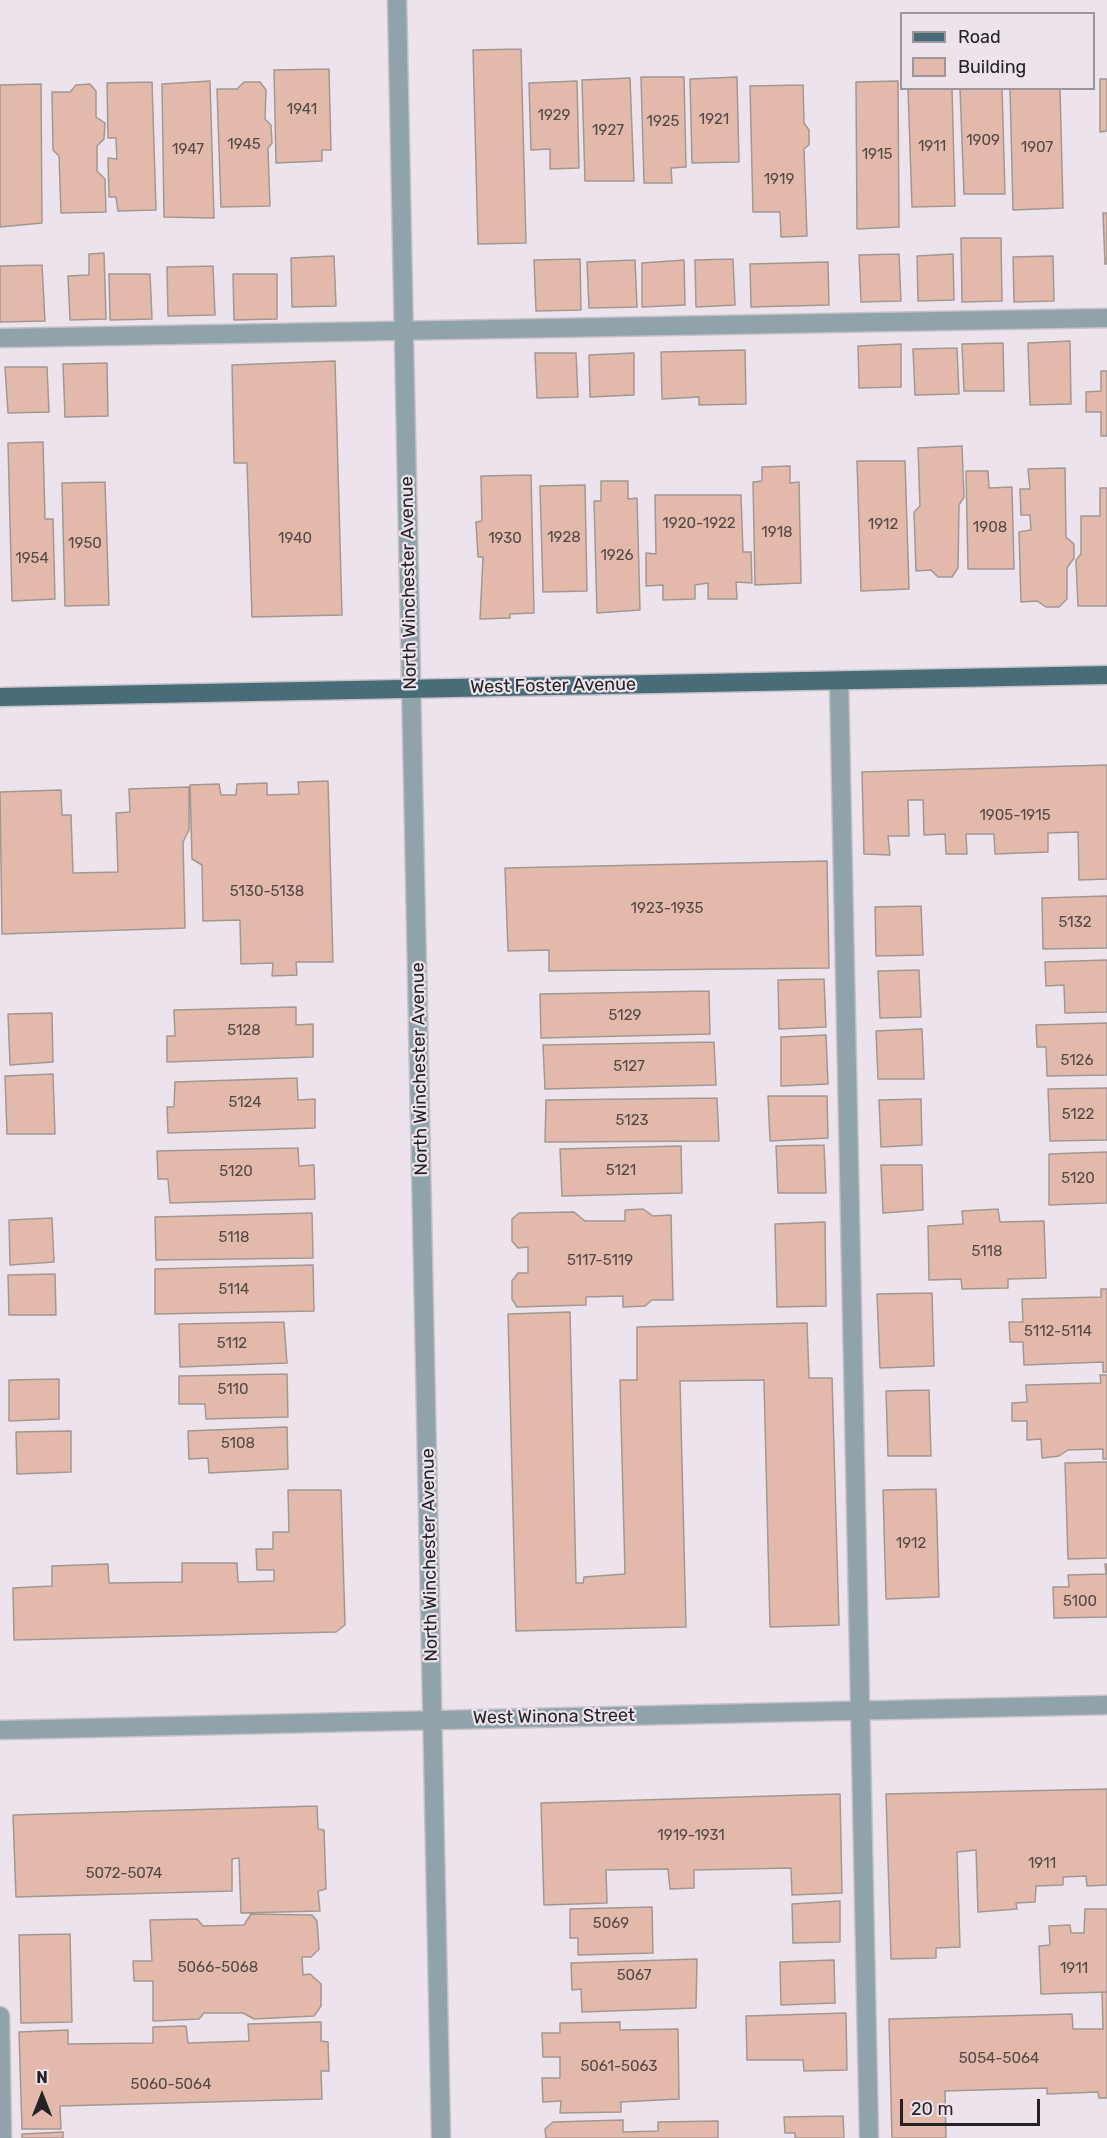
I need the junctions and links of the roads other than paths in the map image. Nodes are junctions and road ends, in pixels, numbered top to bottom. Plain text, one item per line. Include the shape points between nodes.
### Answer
1 (397, 0) edge
2 (1107, 318) edge
3 (404, 329) junction
4 (0, 338) edge
5 (1107, 675) edge
6 (839, 681) junction
7 (412, 689) junction
8 (0, 697) edge
9 (1107, 1705) edge
10 (860, 1711) junction
11 (433, 1720) junction
12 (0, 1730) edge
13 (0, 2016) edge
14 (2, 2138) edge
15 (441, 2138) edge
16 (869, 2138) edge

1 - 3 street, North Winchester Avenue
2 - 3 street
3 - 4 street
3 - 7 street, North Winchester Avenue
5 - 6 main road, West Foster Avenue
6 - 7 main road, West Foster Avenue
6 - 10 street
7 - 8 main road, West Foster Avenue
7 - 11 street, North Winchester Avenue
9 - 10 street, West Winona Street
10 - 11 street, West Winona Street
10 - 16 street
11 - 12 street, West Winona Street
11 - 15 street, North Winchester Avenue
13 - 14 street

